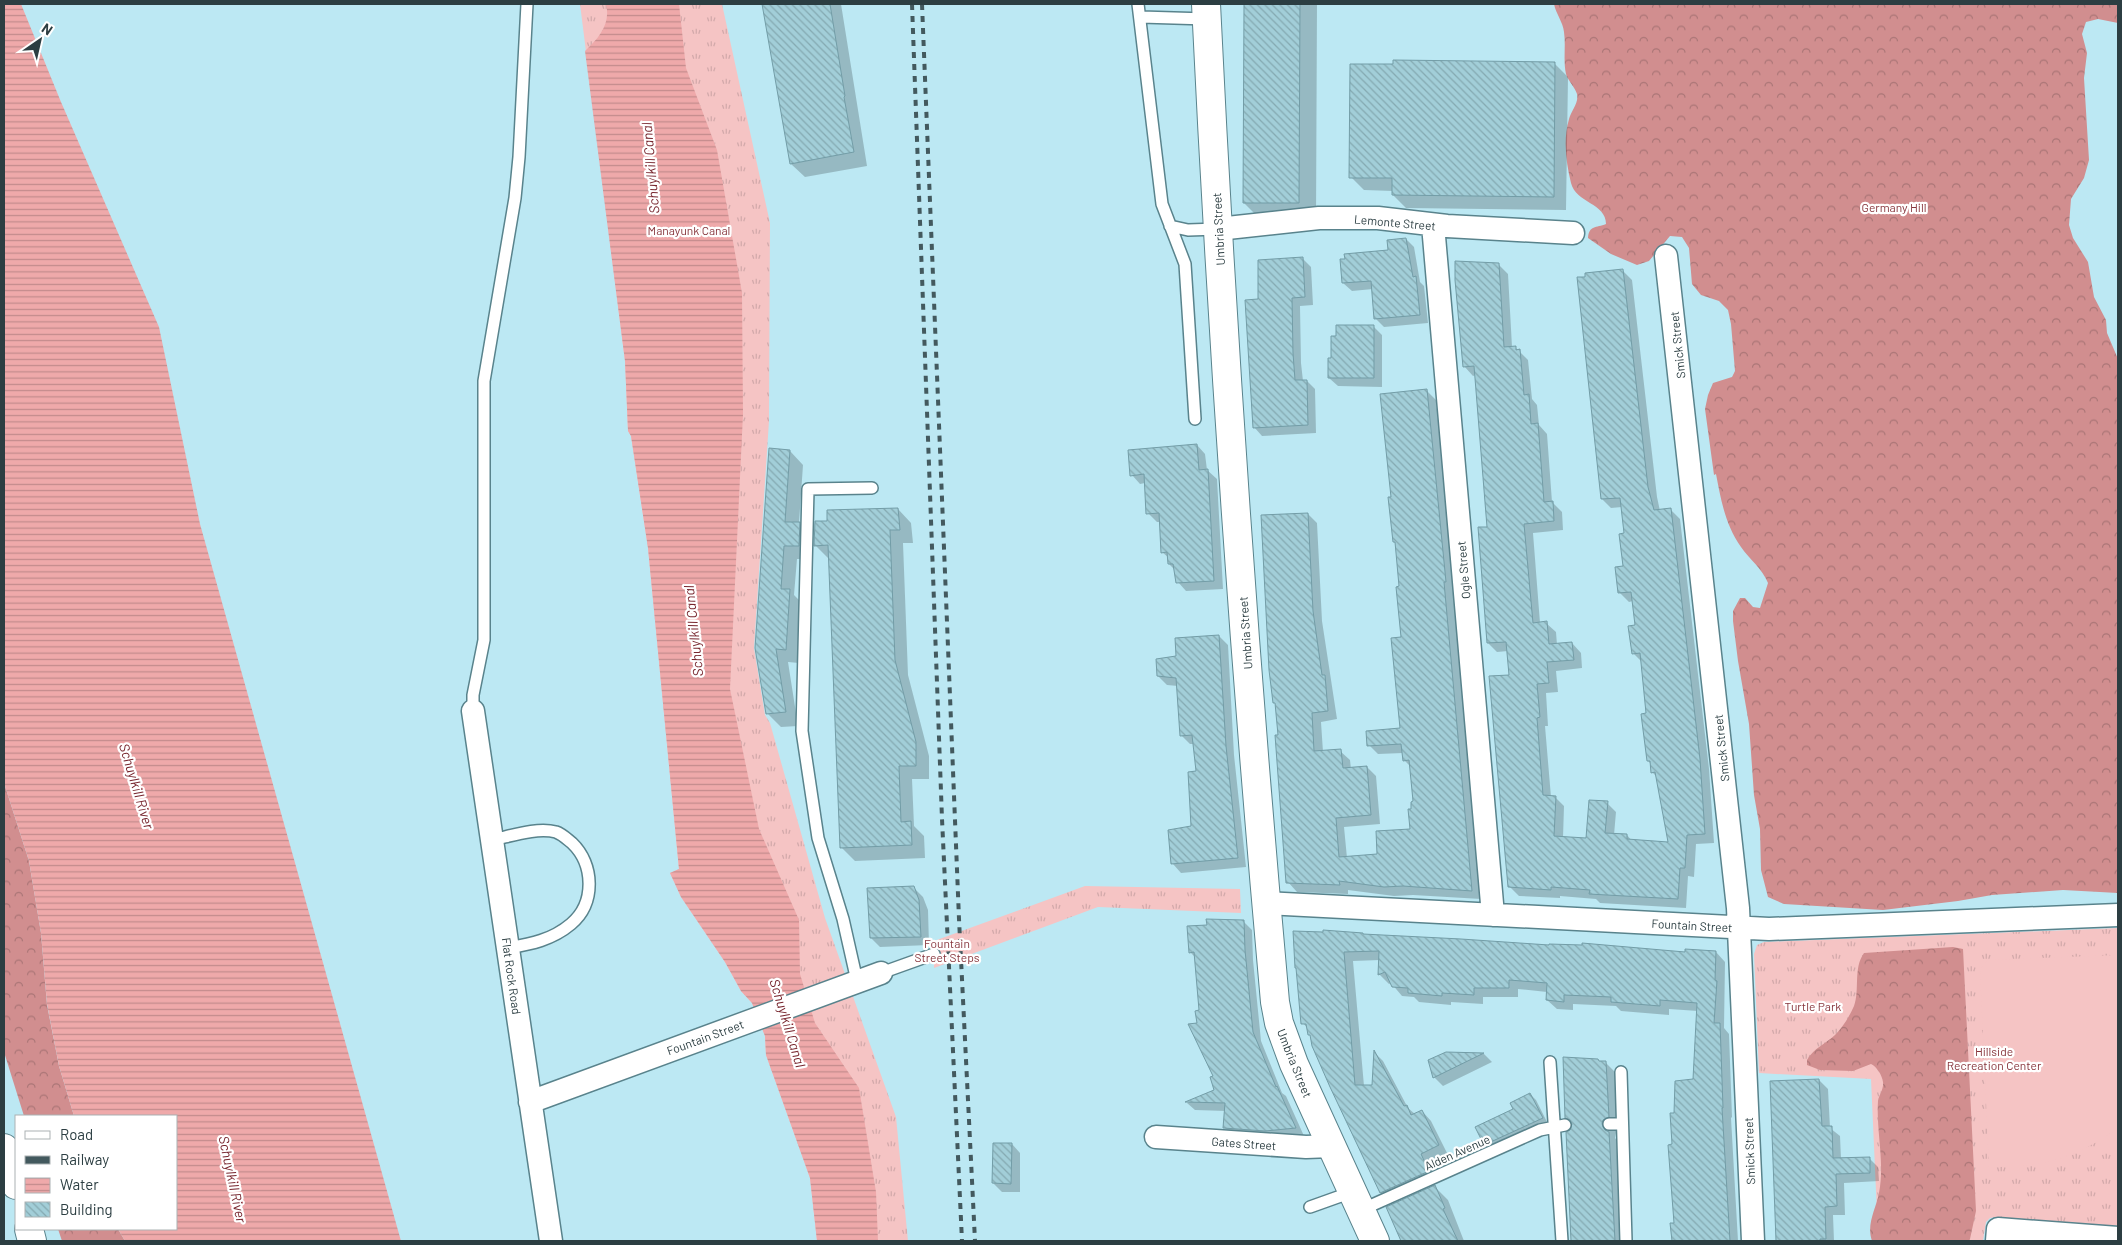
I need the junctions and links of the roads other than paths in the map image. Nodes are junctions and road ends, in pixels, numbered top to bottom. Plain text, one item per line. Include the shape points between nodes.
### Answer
1 (527, 4) edge
2 (1138, 4) edge
3 (1206, 12) edge
4 (1141, 17) junction
5 (1433, 225) junction
6 (1170, 226) junction
7 (1218, 229) junction
8 (1573, 233) dead end
9 (1666, 256) dead end
10 (1195, 418) dead end
11 (872, 488) dead end
12 (473, 711) joint
13 (492, 840) junction
14 (1266, 903) junction
15 (2118, 914) edge
16 (1493, 915) junction
17 (1740, 927) junction
18 (508, 948) junction
19 (934, 954) dead end
20 (881, 973) joint
21 (857, 981) junction
22 (1550, 1062) dead end
23 (1621, 1072) dead end
24 (530, 1102) junction
25 (1609, 1124) dead end
26 (1622, 1124) junction
27 (1560, 1126) junction
28 (1156, 1137) dead end
29 (1332, 1146) junction
30 (4, 1148) edge
31 (15, 1182) edge
32 (1357, 1201) junction
33 (1310, 1207) dead end
34 (1997, 1235) edge
35 (2118, 1238) edge
36 (551, 1241) edge
37 (1376, 1241) edge
38 (1562, 1241) edge
39 (1626, 1241) edge
40 (1753, 1241) edge

1 - 12 lane via 515,198 484,381 484,640 472,695
2 - 4 lane
3 - 4 lane
3 - 7 main road, Umbria Street
4 - 6 lane via 1160,188
5 - 7 street, Lemonte Street via 1378,218 1338,218
5 - 8 street, Lemonte Street
5 - 16 street, Ogle Street
6 - 7 lane via 1188,230
6 - 10 lane via 1185,264
7 - 14 main road, Umbria Street
9 - 17 street, Smick Street
11 - 21 lane via 808,489 802,731 818,838 843,919
12 - 13 street, Flat Rock Road
13 - 18 street, Flat Rock Road
13 - 18 lane via 557,832 574,845 588,868 587,900 572,923 544,940
14 - 16 street, Fountain Street
14 - 29 main road, Umbria Street via 1279,1023
15 - 17 street, Fountain Street via 1769,929
16 - 17 street, Fountain Street
17 - 40 street, Smick Street
18 - 24 street, Flat Rock Road
19 - 20 lane
20 - 21 street, Fountain Street
21 - 24 street, Fountain Street
22 - 27 lane
23 - 26 lane
24 - 36 street, Flat Rock Road
25 - 26 lane
26 - 39 lane
27 - 32 lane, Alden Avenue via 1540,1130
27 - 38 lane
28 - 29 street, Gates Street
29 - 32 main road, Umbria Street
30 - 31 main road
32 - 33 lane, Alden Avenue
32 - 37 main road, Umbria Street
34 - 35 street

